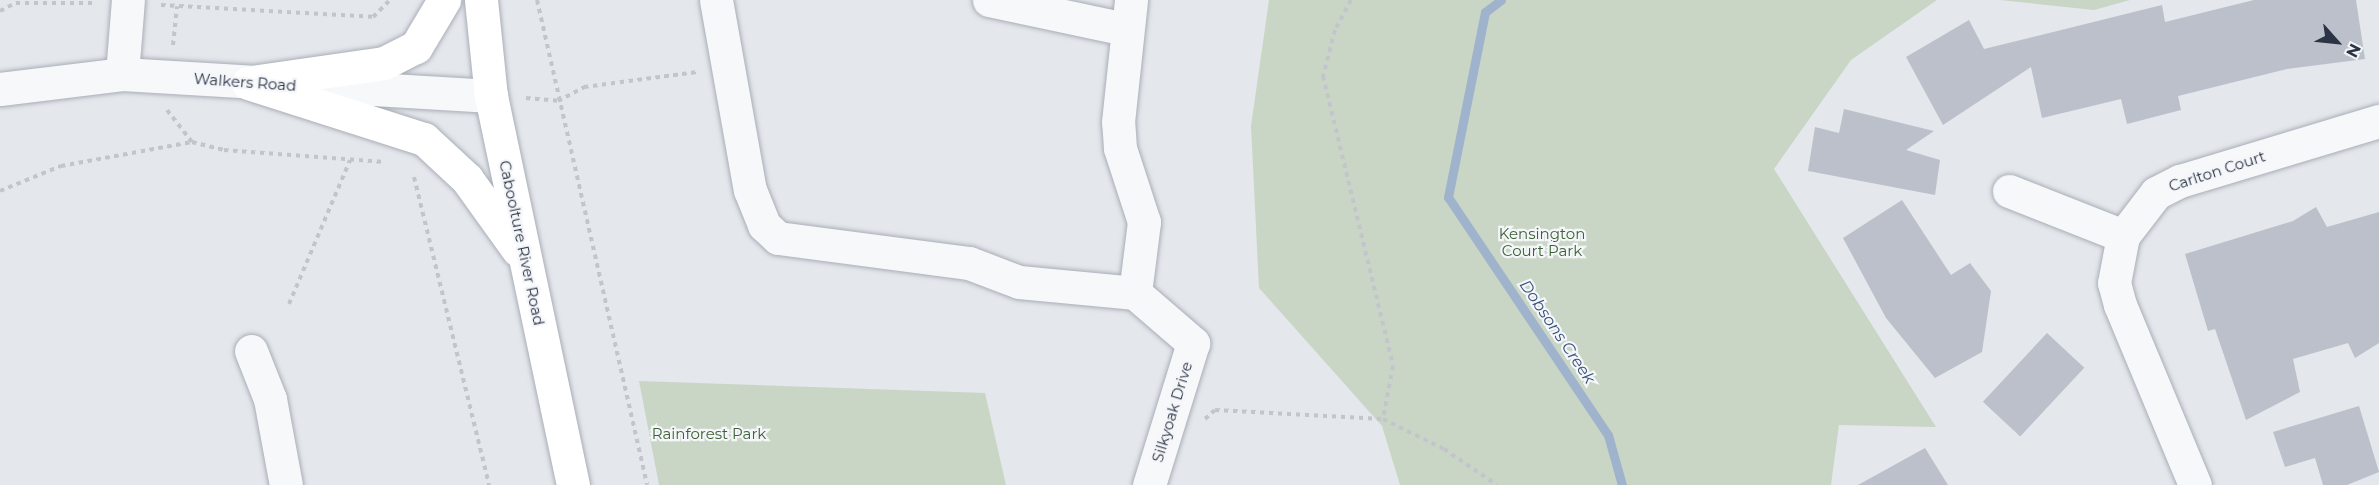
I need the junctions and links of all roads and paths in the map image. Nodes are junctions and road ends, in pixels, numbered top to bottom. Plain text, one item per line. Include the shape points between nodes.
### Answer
1 (390, 0) edge
2 (444, 0) edge
3 (481, 0) edge
4 (537, 0) edge
5 (716, 0) edge
6 (989, 0) edge
7 (1351, 0) edge
8 (128, 2) edge
9 (177, 6) junction
10 (0, 11) edge
11 (1128, 14) edge
12 (727, 68) junction
13 (122, 74) junction
14 (170, 78) junction
15 (248, 83) junction
16 (0, 89) edge
17 (491, 96) junction
18 (558, 101) junction
19 (2379, 121) edge
20 (192, 142) junction
21 (350, 160) junction
22 (393, 163) dead end
23 (407, 168) dead end
24 (0, 191) edge
25 (2009, 191) dead end
26 (2123, 236) junction
27 (524, 259) junction
28 (1135, 293) junction
29 (289, 303) dead end
30 (251, 351) dead end
31 (1383, 419) junction
32 (1200, 423) dead end
33 (286, 485) edge
34 (489, 485) edge
35 (573, 485) edge
36 (646, 485) edge
37 (1149, 485) edge
38 (1497, 485) edge
39 (2195, 485) edge

1 - 9 path via 372,17
2 - 15 main road via 416,47 384,63
3 - 17 main road, Caboolture River Road
4 - 18 path
5 - 12 street
6 - 11 street
7 - 31 path via 1335,30 1323,76 1393,366
8 - 9 path
8 - 10 path via 51,0 16,3
8 - 13 street
9 - 14 path
11 - 28 street via 1120,148 1144,222
12 - 18 path via 584,87
12 - 28 street via 750,190 764,225 778,238 969,263 1019,282
13 - 14 street, Walkers Road
13 - 16 street, Walkers Road
14 - 15 street, Walkers Road
14 - 20 path via 167,110
15 - 17 street, Walkers Road
15 - 27 main road via 424,139 467,179
17 - 18 path
17 - 27 main road, Caboolture River Road
18 - 36 path
19 - 26 street, Carlton Court via 2180,181 2156,193
20 - 21 path via 224,150
20 - 24 path via 61,166
21 - 22 path
21 - 29 path
23 - 34 path via 414,178
25 - 26 street
26 - 39 street, Carlton Court via 2114,283 2120,305
27 - 35 main road, Caboolture River Road
28 - 37 street, Silkyoak Drive via 1193,343
30 - 33 street via 270,399
31 - 32 path via 1215,410
31 - 38 path via 1444,449

